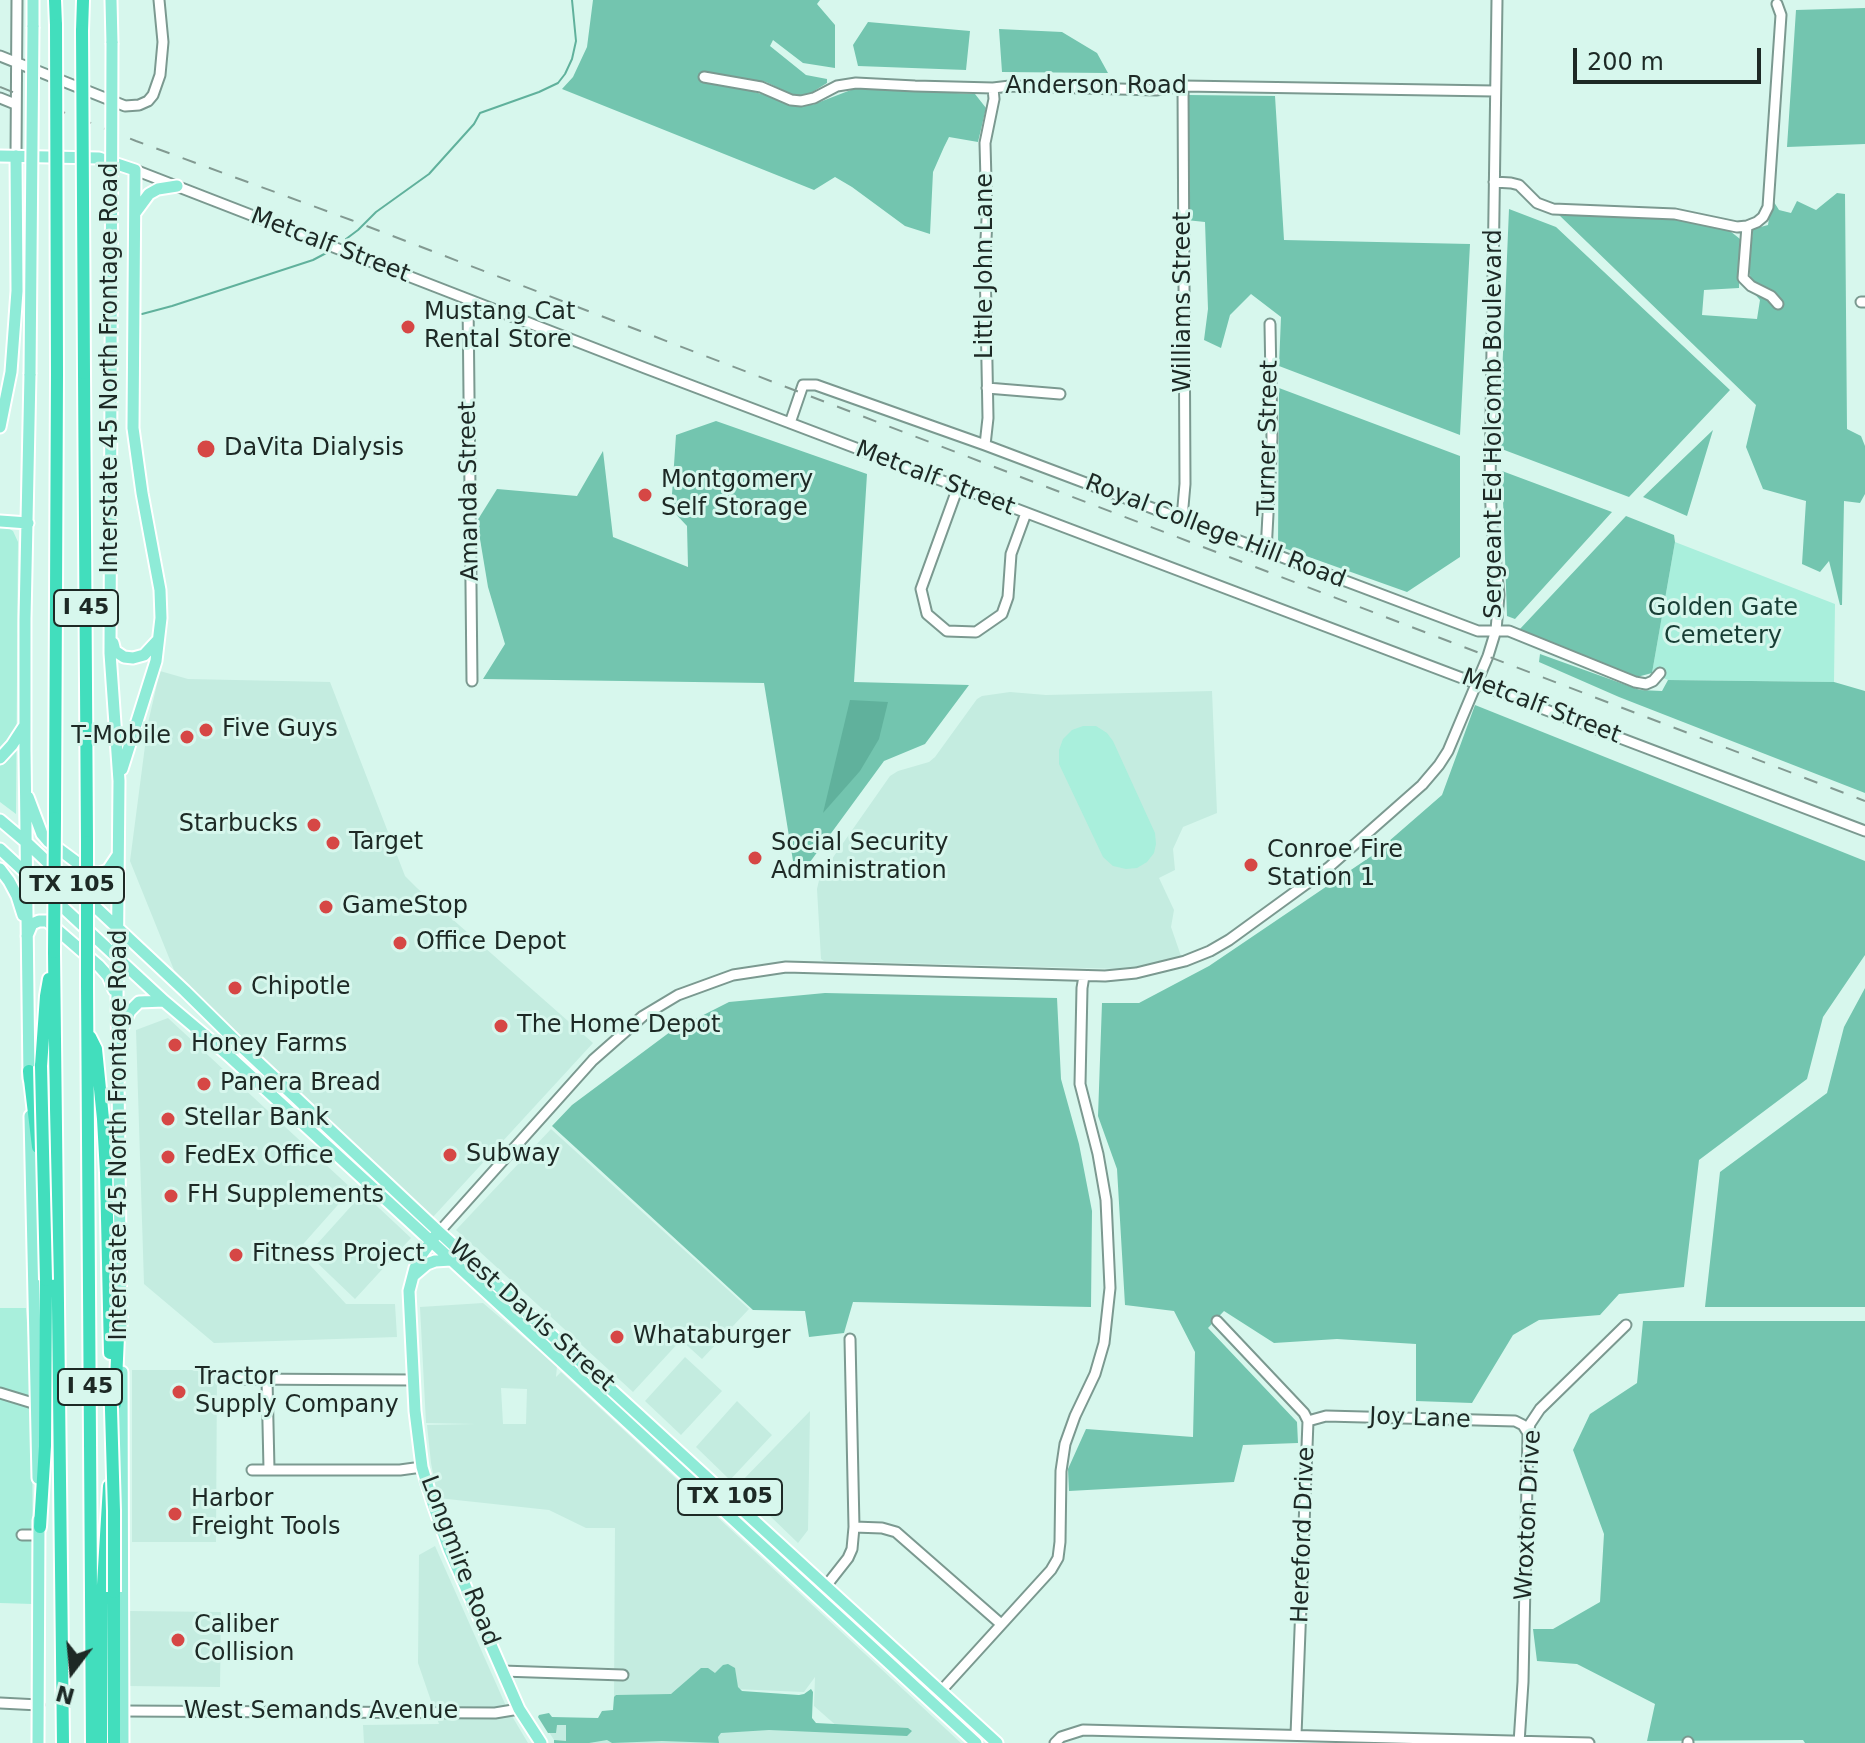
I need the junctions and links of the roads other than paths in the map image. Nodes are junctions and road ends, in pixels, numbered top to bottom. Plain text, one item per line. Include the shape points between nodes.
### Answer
1 (17, 0) edge
2 (33, 0) edge
3 (55, 0) edge
4 (83, 0) edge
5 (111, 0) edge
6 (159, 0) edge
7 (1497, 0) edge
8 (1775, 1) edge
9 (0, 56) edge
10 (17, 62) junction
11 (704, 77) dead end
12 (1183, 86) junction
13 (993, 88) junction
14 (1494, 91) junction
15 (0, 98) edge
16 (15, 104) junction
17 (0, 156) edge
18 (16, 156) junction
19 (135, 170) junction
20 (1494, 182) junction
21 (177, 186) junction
22 (135, 214) junction
23 (1747, 226) junction
24 (468, 300) junction
25 (1778, 304) dead end
26 (1270, 324) dead end
27 (987, 388) junction
28 (1060, 394) dead end
29 (790, 423) junction
30 (0, 427) edge
31 (985, 445) junction
32 (958, 487) junction
33 (1026, 513) junction
34 (1182, 518) junction
35 (0, 521) edge
36 (28, 523) junction
37 (1266, 552) junction
38 (1496, 630) junction
39 (110, 637) junction
40 (158, 640) junction
41 (1660, 673) dead end
42 (472, 681) dead end
43 (1476, 682) junction
44 (25, 725) junction
45 (0, 758) edge
46 (119, 781) junction
47 (25, 789) junction
48 (0, 820) edge
49 (1865, 831) edge
50 (26, 842) junction
51 (0, 849) edge
52 (118, 855) junction
53 (0, 869) edge
54 (26, 873) junction
55 (118, 928) junction
56 (26, 931) junction
57 (54, 952) junction
58 (118, 959) junction
59 (1084, 976) junction
60 (117, 998) junction
61 (164, 1001) junction
62 (87, 1030) junction
63 (118, 1037) junction
64 (35, 1068) junction
65 (435, 1236) junction
66 (451, 1260) junction
67 (411, 1278) junction
68 (121, 1318) junction
69 (1217, 1321) dead end
70 (1626, 1325) dead end
71 (850, 1339) dead end
72 (236, 1379) dead end
73 (267, 1379) junction
74 (413, 1380) junction
75 (60, 1383) junction
76 (0, 1393) edge
77 (36, 1404) junction
78 (617, 1412) junction
79 (1308, 1421) junction
80 (1528, 1433) junction
81 (680, 1452) junction
82 (422, 1467) junction
83 (269, 1469) junction
84 (252, 1470) dead end
85 (854, 1527) junction
86 (40, 1531) junction
87 (22, 1535) dead end
88 (770, 1553) junction
89 (826, 1586) junction
90 (814, 1594) junction
91 (1001, 1624) junction
92 (870, 1628) junction
93 (887, 1661) junction
94 (502, 1671) junction
95 (623, 1675) dead end
96 (940, 1692) junction
97 (0, 1703) edge
98 (39, 1705) junction
99 (519, 1709) junction
100 (123, 1711) junction
101 (1296, 1735) junction
102 (1428, 1741) edge
103 (1519, 1742) edge
104 (38, 1743) edge
105 (63, 1743) edge
106 (92, 1743) edge
107 (101, 1743) edge
108 (114, 1743) edge
109 (123, 1743) edge
110 (541, 1743) edge
111 (976, 1743) edge
112 (997, 1743) edge
113 (1055, 1743) edge
114 (1589, 1743) edge

1 - 10 street
2 - 36 main road, bridge
3 - 57 highway, I 45, bridge
4 - 62 highway, I 45, bridge
5 - 39 main road, Interstate 45 North Frontage Road, bridge
6 - 10 street via 160,75 153,95 139,105 125,106
7 - 14 street, Sergeant Ed Holcomb Boulevard
8 - 23 street via 1781,15 1768,207 1763,217
9 - 10 street
10 - 16 street
11 - 13 street, Anderson Road via 801,101 856,83
12 - 13 street, Anderson Road
12 - 14 street, Anderson Road
12 - 34 street, Williams Street
13 - 27 street, Little John Lane via 985,143
14 - 20 street, Sergeant Ed Holcomb Boulevard
15 - 16 street
16 - 18 street
17 - 18 main road, Metcalf Street
18 - 19 main road, Metcalf Street via 99,158
18 - 30 main road via 17,291 11,372
19 - 21 street, Metcalf Street
19 - 22 main road
20 - 23 street via 1519,185 1537,203 1553,209 1675,214
20 - 38 street, Sergeant Ed Holcomb Boulevard via 1490,488 1499,595
21 - 22 main road via 149,194
21 - 24 street, Metcalf Street
22 - 40 main road via 133,428 160,590
23 - 25 street via 1743,278
24 - 29 street, Metcalf Street
24 - 42 street, Amanda Street
26 - 37 street, Turner Street
27 - 28 street
27 - 31 street, Little John Lane
29 - 31 street, Royal College Hill Road via 803,385 816,385
29 - 32 street, Metcalf Street
31 - 34 street, Royal College Hill Road
32 - 33 street, Metcalf Street
32 - 33 street via 921,589 927,614 947,631 976,632 1002,614 1011,554
33 - 43 street, Metcalf Street
34 - 37 street, Royal College Hill Road
35 - 36 main road
36 - 44 main road
37 - 38 street, Royal College Hill Road via 1478,631
38 - 41 street, Royal College Hill Road via 1635,682 1646,684
38 - 43 street, Sergeant Ed Holcomb Boulevard
39 - 40 main road via 115,651 133,658
39 - 46 main road, Interstate 45 North Frontage Road
40 - 46 main road
43 - 49 street, Metcalf Street
43 - 59 street, Sergeant Ed Holcomb Boulevard via 1439,765 1328,868 1210,951 1158,969
44 - 45 main road
44 - 47 main road
46 - 52 main road, Interstate 45 North Frontage Road
47 - 50 main road
47 - 52 main road via 42,834 91,873 108,870
48 - 50 main road, West Davis Street / TX 105
50 - 54 main road
50 - 55 main road, West Davis Street / TX 105
51 - 54 main road, West Davis Street / TX 105
52 - 55 main road, Interstate 45 North Frontage Road
53 - 56 main road via 17,896
54 - 56 main road
54 - 58 main road, West Davis Street / TX 105
55 - 58 main road, Interstate 45 North Frontage Road
55 - 65 main road, West Davis Street / TX 105
56 - 60 main road via 47,921 99,966
56 - 64 main road
57 - 64 highway
57 - 75 highway, I 45
58 - 60 main road, Interstate 45 North Frontage Road
58 - 61 main road, West Davis Street / TX 105
59 - 65 street, Sergeant Ed Holcomb Boulevard via 786,967 693,988 643,1016 611,1043
59 - 91 street via 1080,1084 1106,1200 1109,1312 1100,1361 1065,1444 1058,1558
60 - 63 main road, Interstate 45 North Frontage Road
61 - 63 main road via 139,1002
61 - 65 main road, West Davis Street / TX 105
62 - 106 highway, I 45
62 - 108 highway, bridge via 96,1049 106,1173
63 - 68 main road, Interstate 45 North Frontage Road
64 - 75 highway
64 - 77 main road
64 - 86 highway, bridge via 46,1280
65 - 66 main road, West Davis Street / TX 105
65 - 67 main road, Longmire Road
65 - 81 main road, West Davis Street / TX 105
66 - 67 main road via 427,1264
66 - 78 main road, West Davis Street / TX 105
67 - 74 main road, Longmire Road
68 - 100 main road, Interstate 45 North Frontage Road
68 - 107 highway via 102,1601
69 - 79 street, Hereford Drive
70 - 80 street, Wroxton Drive via 1540,1409
71 - 85 street
72 - 73 street
73 - 74 street
73 - 83 street
74 - 82 main road, Longmire Road
75 - 105 highway, I 45
76 - 77 street
77 - 86 main road
78 - 81 main road via 669,1452
78 - 88 main road, West Davis Street / TX 105
79 - 80 street, Joy Lane via 1326,1416 1515,1421
79 - 101 street, Hereford Drive
80 - 103 street, Wroxton Drive
81 - 89 main road, West Davis Street / TX 105
82 - 83 street
82 - 94 main road, Longmire Road via 441,1529
83 - 84 street
85 - 89 street via 848,1558
85 - 91 street via 896,1532
86 - 87 street
86 - 98 main road
88 - 89 main road via 811,1583
88 - 90 main road, West Davis Street / TX 105
89 - 92 main road, West Davis Street / TX 105
90 - 92 main road via 828,1597
90 - 93 main road, West Davis Street / TX 105
91 - 96 street
92 - 96 main road, West Davis Street / TX 105
93 - 96 main road via 895,1662 930,1694
93 - 111 main road, West Davis Street / TX 105
94 - 95 street
94 - 99 main road, Longmire Road
96 - 112 main road, West Davis Street / TX 105
97 - 98 street
98 - 104 main road
99 - 100 street, West Semands Avenue
99 - 110 main road, Longmire Road
100 - 109 main road, Interstate 45 North Frontage Road
101 - 102 street
101 - 113 street via 1083,1730
102 - 103 street
103 - 114 street

